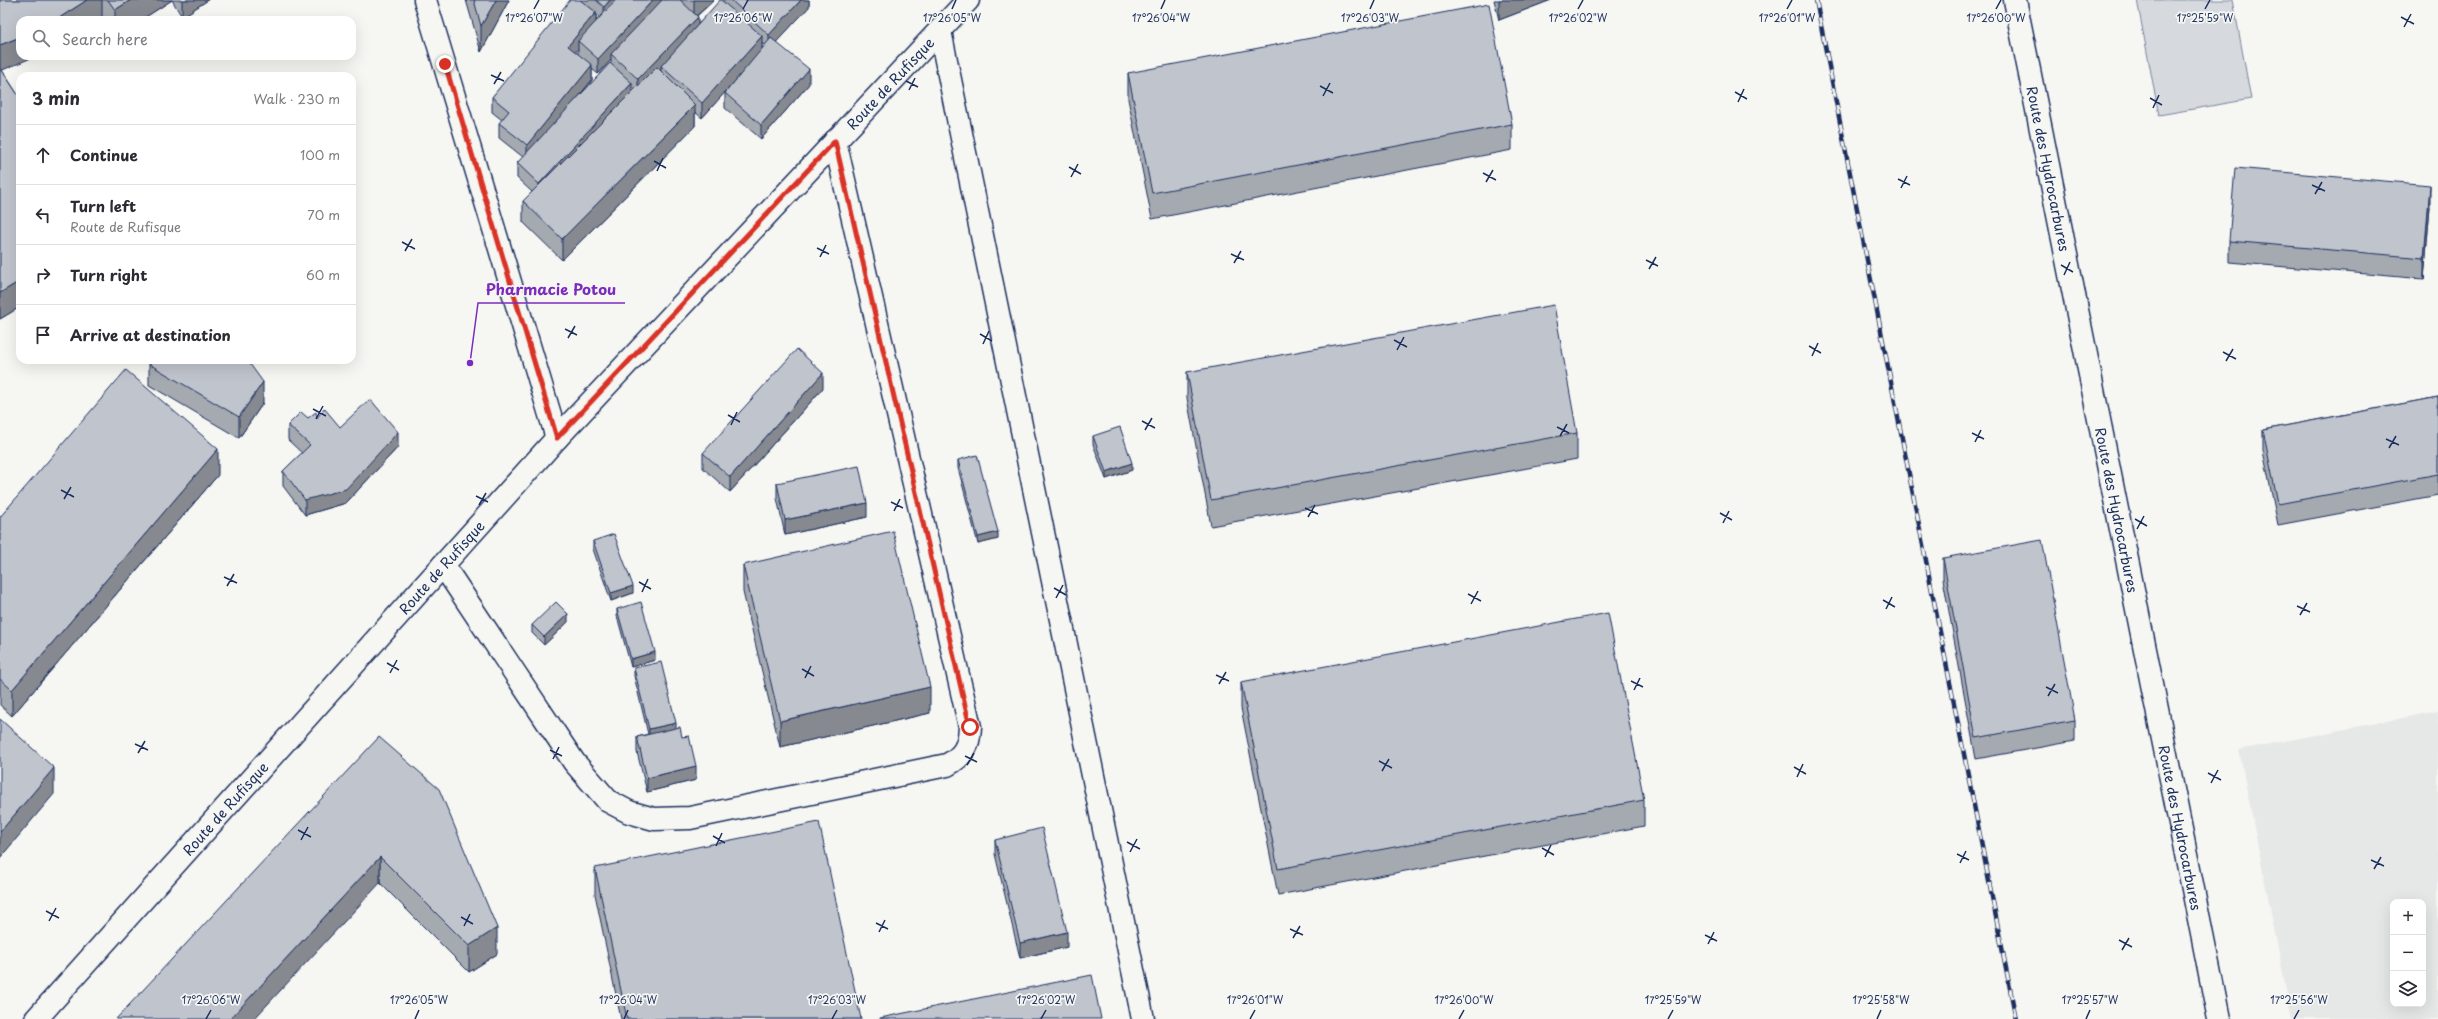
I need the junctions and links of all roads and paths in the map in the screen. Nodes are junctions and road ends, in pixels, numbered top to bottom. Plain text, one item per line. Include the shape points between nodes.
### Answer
1 (426, 0) edge
2 (968, 0) edge
3 (2015, 0) edge
4 (940, 31) junction
5 (835, 141) junction
6 (557, 438) junction
7 (443, 565) junction
8 (36, 1019) edge
9 (1143, 1019) edge
10 (2219, 1019) edge

1 - 6 street
2 - 4 street, Route de Rufisque
3 - 10 street, Route des Hydrocarbures
4 - 5 street, Route de Rufisque
4 - 9 street
5 - 6 street, Route de Rufisque
5 - 7 street via 970,727 969,740 959,759 947,765 690,818 654,819 629,812 608,801 574,762
6 - 7 street, Route de Rufisque
7 - 8 street, Route de Rufisque

